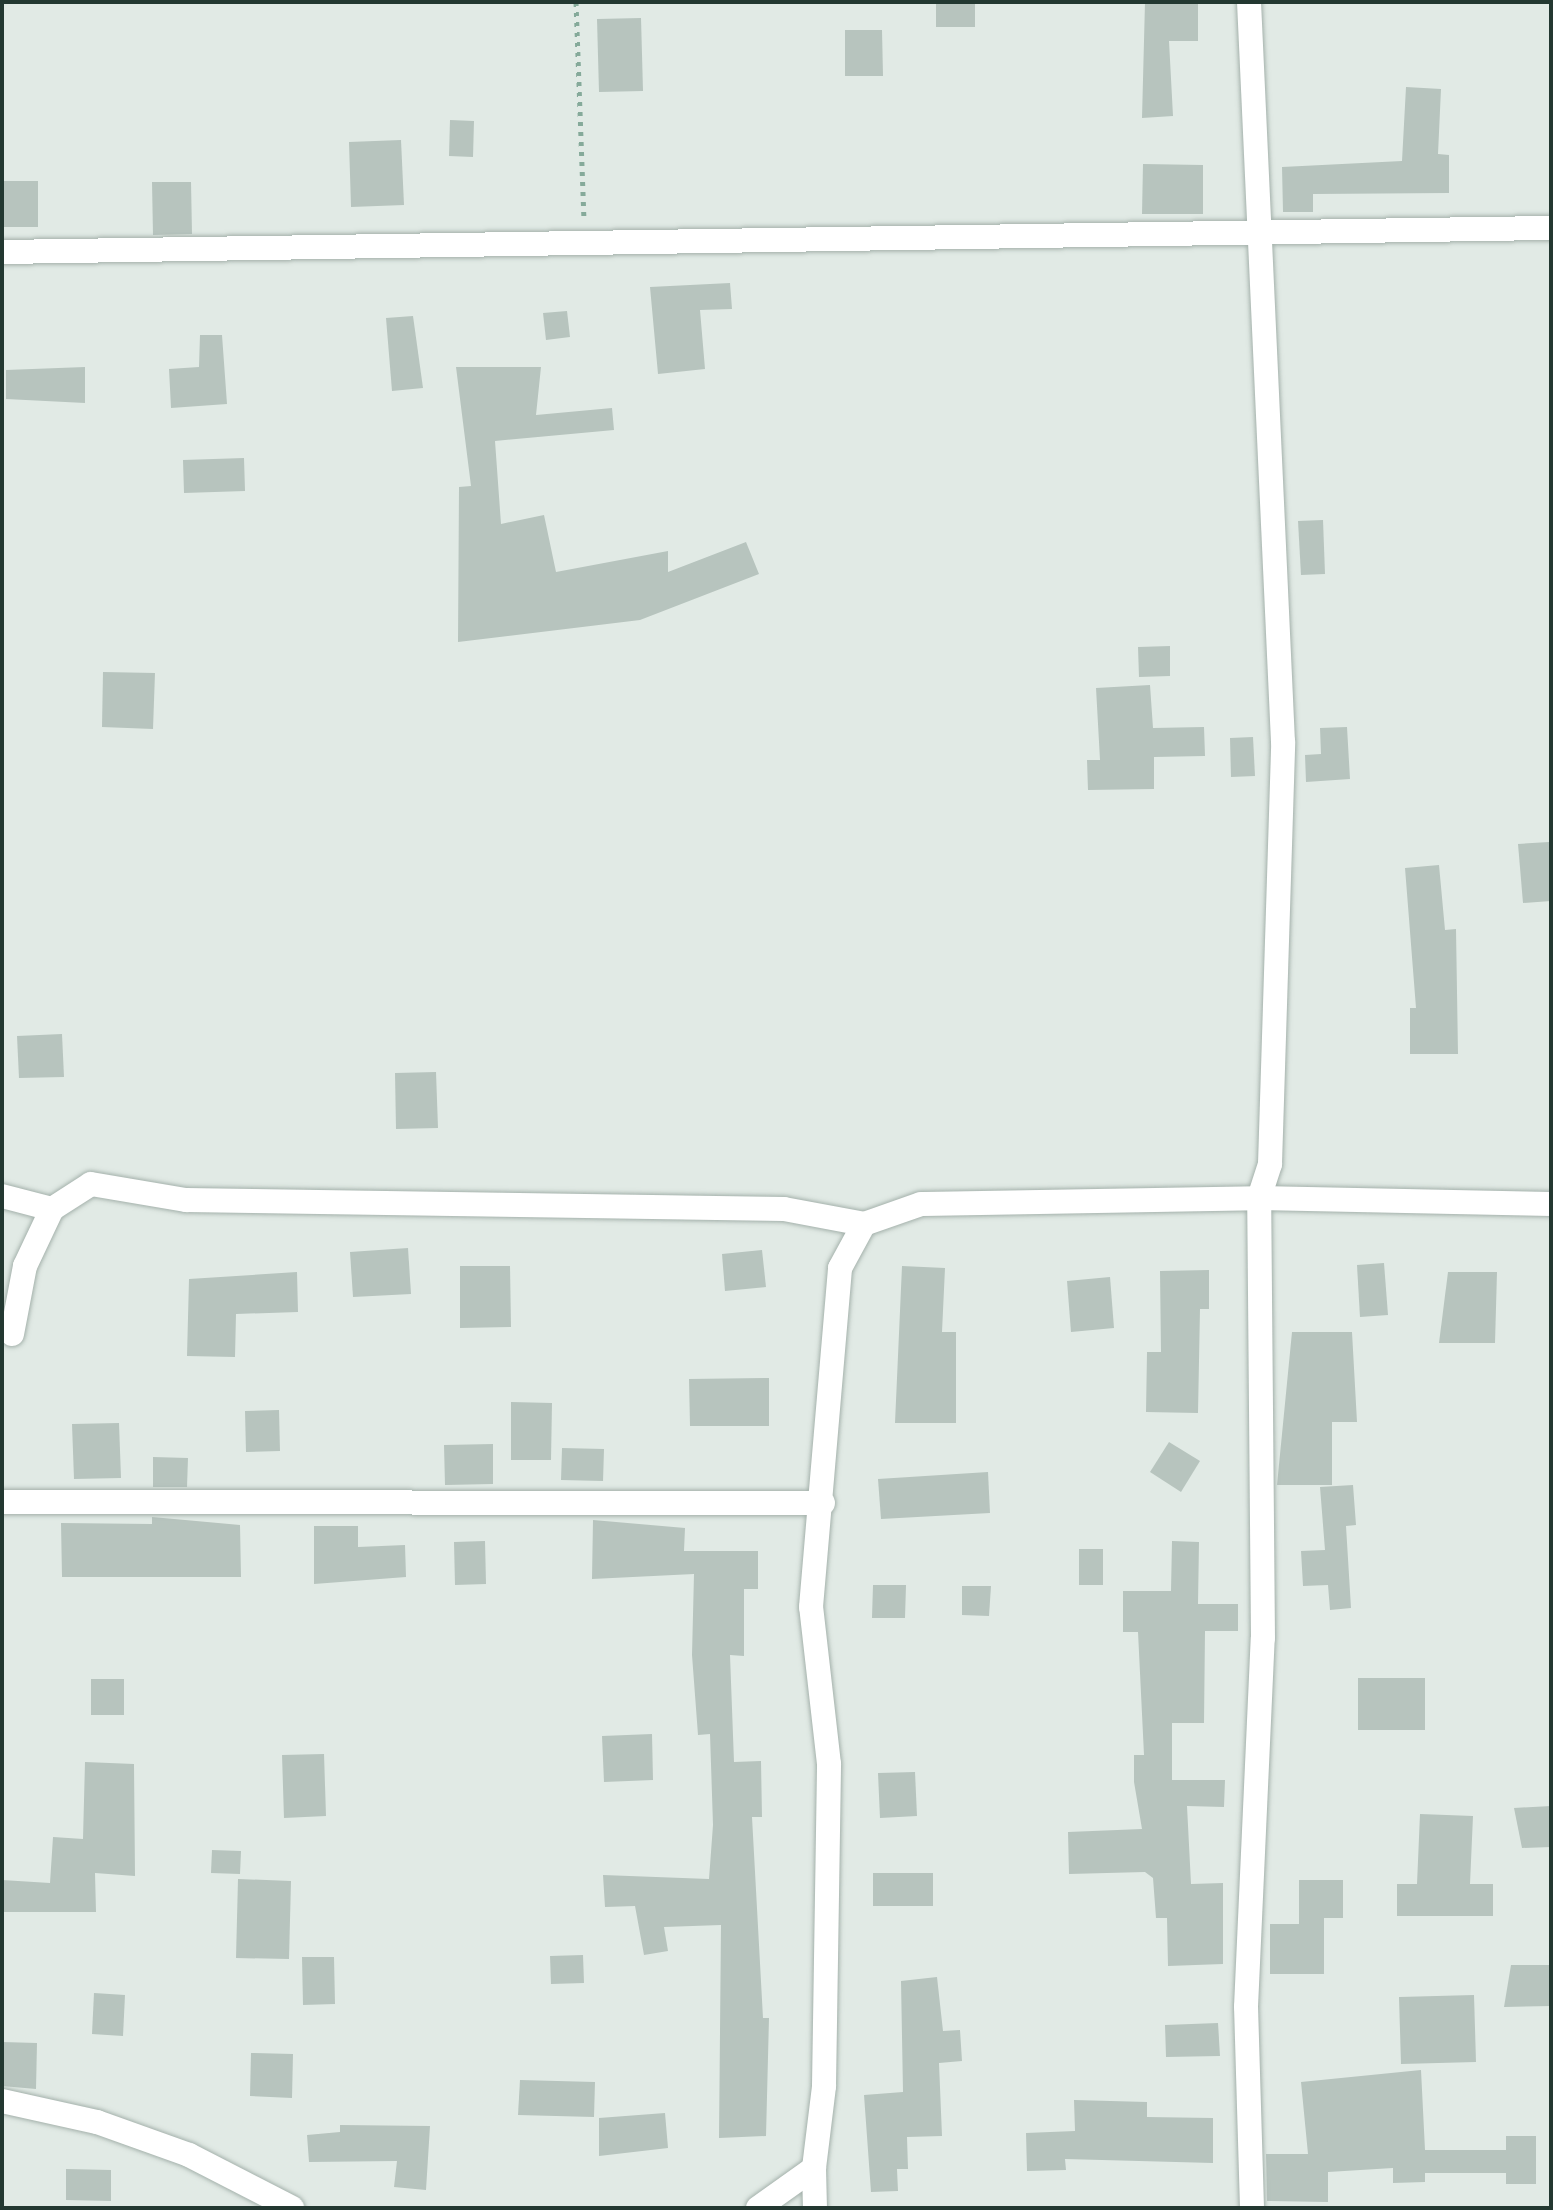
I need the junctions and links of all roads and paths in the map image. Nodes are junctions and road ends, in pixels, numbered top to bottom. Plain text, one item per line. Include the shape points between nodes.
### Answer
1 (576, 2) edge
2 (1249, 2) edge
3 (1551, 228) edge
4 (1264, 231) junction
5 (584, 240) junction
6 (2, 252) edge
7 (2, 1196) edge
8 (1259, 1198) junction
9 (1551, 1204) edge
10 (52, 1209) junction
11 (864, 1224) junction
12 (12, 1334) dead end
13 (2, 1502) edge
14 (823, 1503) junction
15 (2, 2101) edge
16 (814, 2168) junction
17 (818, 2207) edge
18 (292, 2208) edge
19 (758, 2208) edge
20 (1252, 2208) edge

1 - 5 path
2 - 4 street
3 - 4 street
4 - 5 street
4 - 8 street via 1260,357 1283,742 1275,1125
5 - 6 street
7 - 10 street
8 - 9 street
8 - 11 street via 921,1204
8 - 20 street via 1263,1638 1246,2007
10 - 11 street via 91,1184 186,1200 784,1209
10 - 12 street via 25,1266
11 - 14 street via 840,1268
13 - 14 street
14 - 16 street via 811,1607 829,1764 824,2086
15 - 18 street via 97,2122 189,2155
16 - 17 street
16 - 19 street

